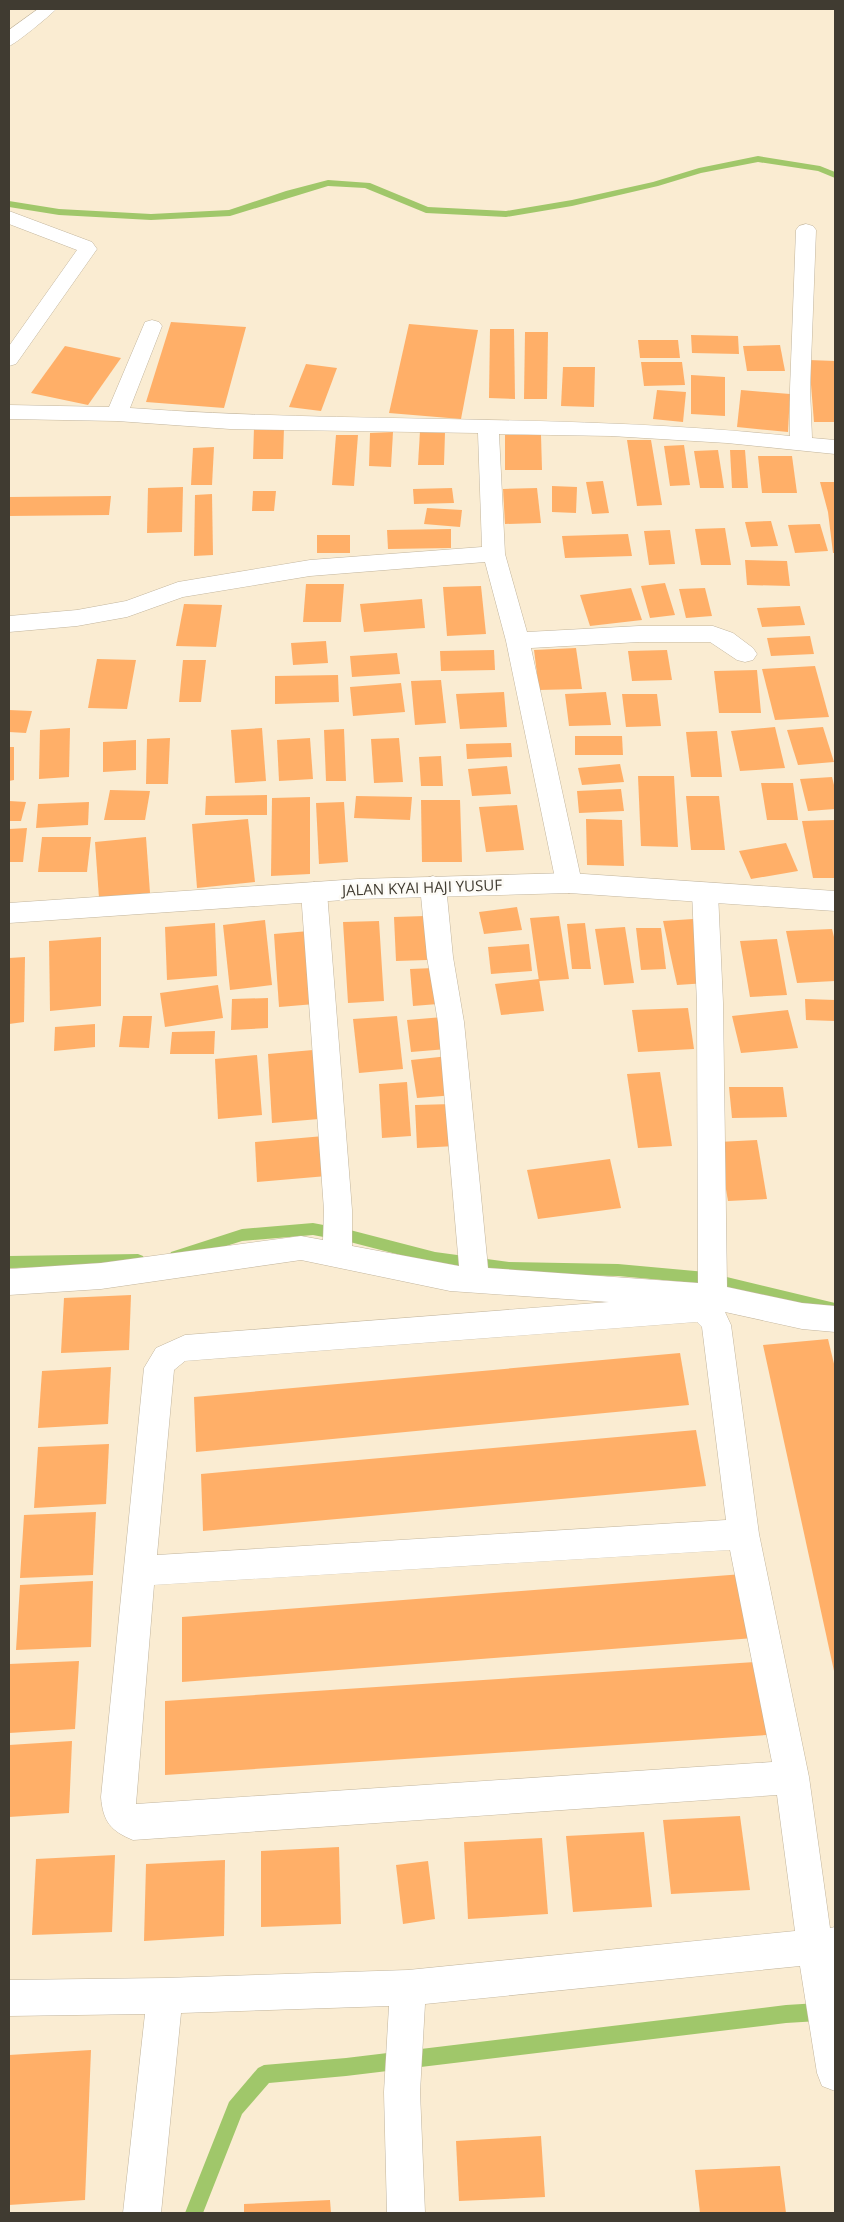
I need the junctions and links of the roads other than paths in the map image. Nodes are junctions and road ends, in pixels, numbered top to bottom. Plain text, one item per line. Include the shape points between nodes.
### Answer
1 (47, 9) edge
2 (9, 41) edge
3 (9, 217) edge
4 (806, 230) dead end
5 (152, 326) dead end
6 (9, 360) edge
7 (9, 412) edge
8 (117, 414) junction
9 (488, 428) junction
10 (801, 443) junction
11 (835, 447) edge
12 (494, 554) junction
13 (9, 624) edge
14 (518, 641) junction
15 (746, 654) dead end
16 (569, 883) junction
17 (433, 886) junction
18 (314, 892) junction
19 (705, 893) junction
20 (835, 901) edge
21 (9, 913) edge
22 (337, 1256) junction
23 (475, 1280) junction
24 (9, 1282) edge
25 (713, 1297) junction
26 (835, 1319) edge
27 (743, 1534) junction
28 (140, 1570) junction
29 (792, 1777) junction
30 (823, 1956) edge
31 (408, 1988) junction
32 (165, 1996) junction
33 (9, 1998) edge
34 (835, 2073) edge
35 (142, 2213) edge
36 (406, 2213) edge

1 - 2 street via 24,24
3 - 6 street via 85,246 88,250
4 - 10 street
5 - 8 street
7 - 8 street
8 - 9 street via 230,422
9 - 10 street via 611,429
9 - 12 street
10 - 11 street
12 - 13 street via 310,568 178,590 127,609 77,618
12 - 14 street
14 - 15 street via 622,634 713,634
14 - 16 street
16 - 17 street, JALAN KYAI HAJI YUSUF
16 - 19 street, JALAN KYAI HAJI YUSUF
17 - 18 street, JALAN KYAI HAJI YUSUF
17 - 23 street via 451,1022
18 - 21 street, JALAN KYAI HAJI YUSUF
18 - 22 street via 338,1210
19 - 20 street, JALAN KYAI HAJI YUSUF
19 - 25 street via 710,1003
22 - 23 street
22 - 24 street via 301,1248 101,1276
23 - 25 street
25 - 26 street via 802,1316
27 - 28 street
27 - 28 street via 716,1325 705,1311 692,1309 185,1348 169,1354 159,1368
27 - 29 street
28 - 29 street via 118,1797 120,1814 126,1820
29 - 30 street
30 - 31 street
30 - 34 street
31 - 32 street
31 - 36 street via 402,2092
32 - 33 street
32 - 35 street

